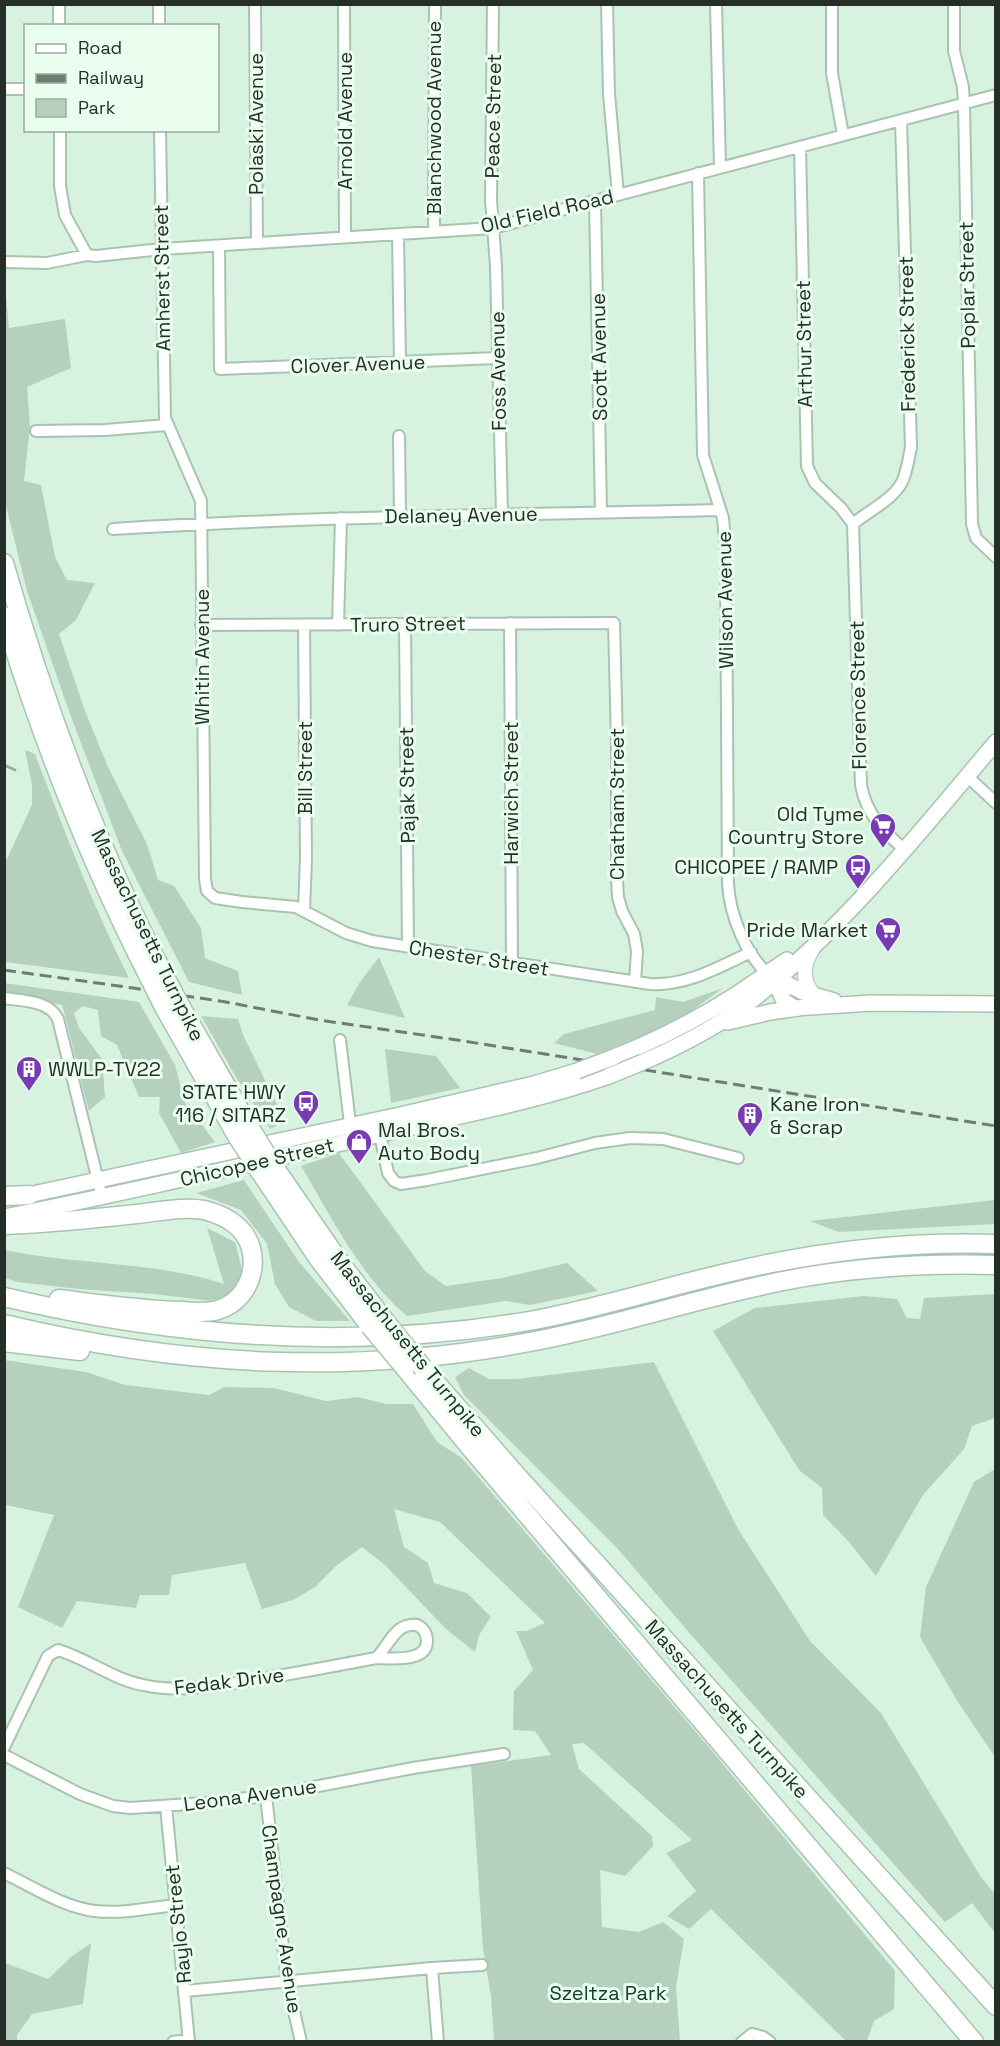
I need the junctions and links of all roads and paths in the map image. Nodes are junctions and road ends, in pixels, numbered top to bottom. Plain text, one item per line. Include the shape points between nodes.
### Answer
1 (58, 4) edge
2 (159, 4) edge
3 (255, 4) edge
4 (344, 4) edge
5 (435, 4) edge
6 (493, 4) edge
7 (606, 4) edge
8 (716, 4) edge
9 (832, 4) edge
10 (954, 4) edge
11 (59, 24) edge
12 (159, 24) edge
13 (4, 89) edge
14 (24, 89) edge
15 (996, 95) edge
16 (964, 104) junction
17 (901, 120) junction
18 (60, 132) edge
19 (160, 132) edge
20 (843, 135) junction
21 (800, 147) junction
22 (720, 167) junction
23 (698, 174) junction
24 (618, 195) junction
25 (595, 201) junction
26 (493, 228) junction
27 (434, 231) junction
28 (398, 234) junction
29 (345, 237) junction
30 (258, 243) junction
31 (219, 246) junction
32 (162, 249) junction
33 (87, 255) junction
34 (4, 262) edge
35 (497, 358) junction
36 (400, 362) junction
37 (167, 425) junction
38 (36, 431) dead end
39 (399, 436) dead end
40 (720, 510) junction
41 (601, 512) junction
42 (502, 514) junction
43 (400, 516) junction
44 (341, 518) junction
45 (202, 523) junction
46 (853, 524) junction
47 (114, 529) dead end
48 (996, 557) edge
49 (4, 563) edge
50 (4, 616) edge
51 (510, 623) junction
52 (614, 623) joint
53 (405, 624) junction
54 (201, 625) junction
55 (304, 625) junction
56 (338, 625) junction
57 (996, 742) edge
58 (967, 776) junction
59 (996, 803) edge
60 (905, 850) junction
61 (210, 894) joint
62 (304, 910) junction
63 (822, 938) junction
64 (408, 946) junction
65 (751, 952) junction
66 (512, 963) junction
67 (770, 977) junction
68 (157, 978) junction
69 (635, 982) junction
70 (817, 997) junction
71 (4, 998) edge
72 (846, 1004) junction
73 (996, 1004) edge
74 (801, 1008) junction
75 (703, 1031) junction
76 (339, 1040) dead end
77 (378, 1127) junction
78 (351, 1132) junction
79 (738, 1158) dead end
80 (98, 1181) junction
81 (29, 1195) joint
82 (102, 1197) junction
83 (4, 1198) edge
84 (4, 1217) edge
85 (4, 1225) edge
86 (996, 1244) edge
87 (996, 1265) edge
88 (4, 1292) edge
89 (4, 1297) edge
90 (4, 1324) edge
91 (4, 1342) edge
92 (200, 1358) junction
93 (414, 1368) junction
94 (376, 1658) junction
95 (4, 1747) edge
96 (504, 1754) dead end
97 (4, 1755) edge
98 (267, 1796) junction
99 (166, 1806) junction
100 (4, 1873) edge
101 (175, 1905) junction
102 (482, 1965) dead end
103 (432, 1968) junction
104 (286, 1981) junction
105 (185, 1991) junction
106 (996, 2006) edge
107 (188, 2041) edge
108 (173, 2042) edge
109 (301, 2042) edge
110 (438, 2042) edge
111 (742, 2042) edge
112 (770, 2042) edge
113 (974, 2042) edge

1 - 11 street
2 - 12 street
3 - 30 street, Polaski Avenue
4 - 29 street, Arnold Avenue
5 - 27 street, Blanchwood Avenue
6 - 26 street, Peace Street
7 - 24 street
8 - 22 street
9 - 20 street via 832,73
10 - 16 street, Poplar Street via 954,51
13 - 14 street
15 - 16 street, Old Field Road
16 - 17 street, Old Field Road
16 - 48 street, Poplar Street via 972,524 976,538
17 - 20 street, Old Field Road
17 - 46 street, Frederick Street via 911,447 904,478 897,489
18 - 33 street via 60,186 65,215
19 - 32 street, Amherst Street
20 - 21 street, Old Field Road
21 - 22 street, Old Field Road
21 - 46 street, Arthur Street via 807,461 814,483
22 - 23 street, Old Field Road
23 - 24 street, Old Field Road
23 - 40 street, Wilson Avenue via 703,455
24 - 25 street, Old Field Road
25 - 26 street, Old Field Road
25 - 41 street, Scott Avenue
26 - 27 street, Old Field Road
26 - 35 street, Foss Avenue
27 - 28 street, Old Field Road
28 - 29 street, Old Field Road
28 - 36 street
29 - 30 street, Old Field Road
30 - 31 street, Old Field Road
31 - 32 street, Old Field Road
31 - 36 street, Clover Avenue via 220,369
32 - 33 street, Old Field Road
32 - 37 street, Amherst Street
33 - 34 street, Old Field Road via 47,263
35 - 36 street, Clover Avenue
35 - 42 street, Foss Avenue
37 - 38 street
37 - 45 street, Whitin Avenue via 201,501
39 - 43 street
40 - 41 street, Delaney Avenue
40 - 65 street, Wilson Avenue via 726,552 728,884 733,910
41 - 42 street, Delaney Avenue
42 - 43 street, Delaney Avenue
43 - 44 street, Delaney Avenue
44 - 45 street, Delaney Avenue
44 - 56 street
45 - 47 street, Delaney Avenue
45 - 54 street, Whitin Avenue
46 - 60 street, Florence Street via 861,786 872,816
49 - 68 highway, Massachusetts Turnpike via 84,800
50 - 68 highway, Massachusetts Turnpike via 57,772 94,862 127,935
51 - 52 street, Truro Street
51 - 53 street, Truro Street
51 - 66 street, Harwich Street
52 - 69 street, Chatham Street via 617,880 622,911 634,934
53 - 56 street, Truro Street
53 - 64 street, Pajak Street
54 - 55 street, Truro Street
54 - 61 street, Whitin Avenue via 204,876
55 - 56 street, Truro Street
55 - 62 street, Bill Street
57 - 58 main road, Chicopee Street
58 - 59 street
58 - 60 main road, Chicopee Street
60 - 63 main road, Chicopee Street
61 - 62 street, Chester Street via 220,899
62 - 64 street, Chester Street via 352,936
63 - 67 main road, Chicopee Street
63 - 70 street via 804,966 806,982
64 - 66 street, Chester Street
65 - 67 street, Wilson Avenue
65 - 69 street, Chester Street via 680,982
66 - 69 street, Chester Street
67 - 70 main road
67 - 74 main road via 787,1004
67 - 75 main road, Chicopee Street via 750,1002
67 - 77 main road, Chicopee Street, bridge via 690,1022 614,1057 541,1082
68 - 93 highway, Massachusetts Turnpike, bridge via 318,1258
70 - 72 main road
71 - 80 street via 40,1004 56,1014
72 - 73 main road
72 - 74 main road
74 - 75 main road via 752,1016
75 - 77 main road, Chicopee Street, bridge via 609,1076 547,1095
76 - 78 street
77 - 78 main road, Chicopee Street
77 - 79 street via 388,1173 401,1184 630,1138 663,1139
78 - 80 main road, Chicopee Street
78 - 82 main road, Chicopee Street
80 - 81 main road, Chicopee Street
80 - 82 street
81 - 83 highway
82 - 84 main road, Chicopee Street
85 - 88 highway via 202,1210 237,1226 250,1244 254,1264 251,1280 241,1296 224,1308 209,1312
86 - 89 highway via 900,1246 816,1255 536,1319 410,1335 318,1337 190,1330 97,1317
87 - 92 highway via 901,1266 801,1278 564,1335 447,1355 320,1363
90 - 92 highway via 117,1347
91 - 92 highway
93 - 106 highway, Massachusetts Turnpike via 519,1478
93 - 113 highway, Massachusetts Turnpike via 474,1452
94 - 94 street, Fedak Drive via 404,1626 417,1625 425,1632 427,1642 419,1654
94 - 95 street, Fedak Drive via 258,1680 163,1689 122,1680 58,1650 48,1656
96 - 98 street, Leona Avenue
97 - 99 street, Leona Avenue via 109,1805
98 - 99 street, Leona Avenue
98 - 104 street, Champagne Avenue
99 - 101 street, Raylo Street
100 - 101 street via 78,1907 96,1911
101 - 105 street, Raylo Street
102 - 103 street
103 - 104 street
103 - 110 street
104 - 105 street
104 - 109 street, Champagne Avenue
105 - 107 street, Raylo Street
107 - 108 street
111 - 112 street via 752,2034

